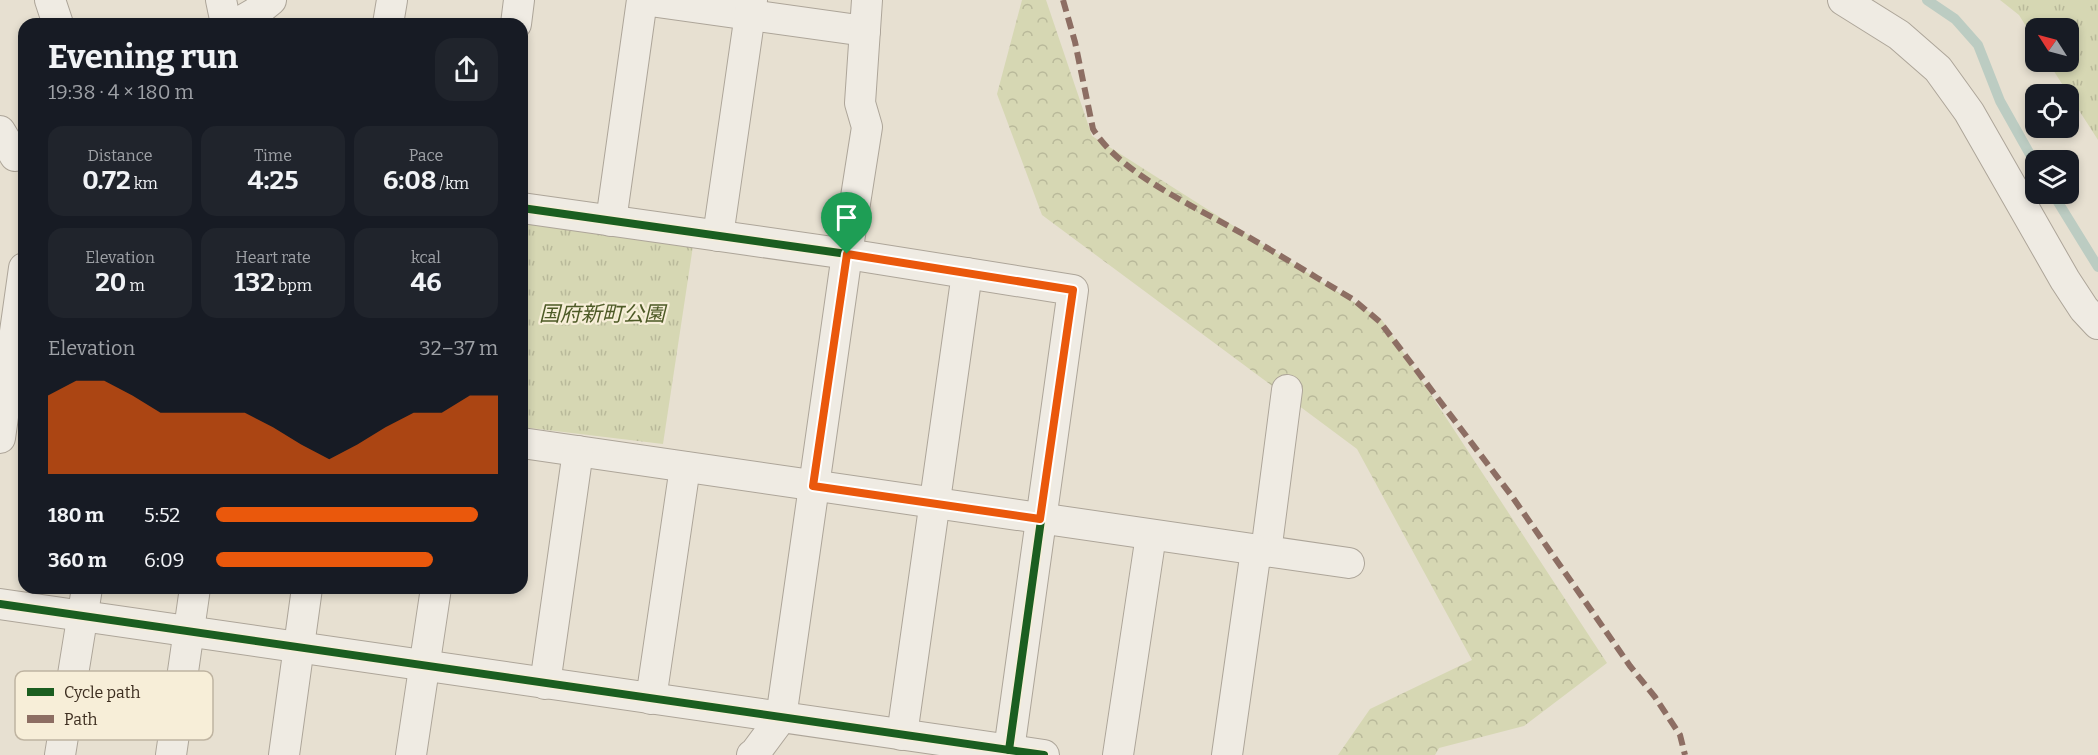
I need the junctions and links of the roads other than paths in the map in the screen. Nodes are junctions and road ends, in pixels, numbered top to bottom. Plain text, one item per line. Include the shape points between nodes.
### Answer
1 (50, 0) edge
2 (221, 0) edge
3 (271, 0) edge
4 (282, 0) edge
5 (392, 0) edge
6 (519, 0) edge
7 (643, 0) edge
8 (867, 0) edge
9 (1843, 0) edge
10 (751, 8) edge
11 (56, 18) edge
12 (225, 18) edge
13 (246, 18) edge
14 (280, 18) edge
15 (389, 18) edge
16 (517, 18) edge
17 (865, 31) junction
18 (528, 209) edge
19 (610, 220) junction
20 (718, 236) junction
21 (847, 254) junction
22 (967, 273) junction
23 (18, 315) edge
24 (2098, 324) edge
25 (11, 370) edge
26 (1287, 390) dead end
27 (0, 438) edge
28 (528, 444) edge
29 (578, 451) junction
30 (685, 467) junction
31 (813, 486) junction
32 (934, 503) junction
33 (1040, 519) junction
34 (1151, 535) junction
35 (1261, 551) junction
36 (1349, 563) dead end
37 (194, 594) edge
38 (306, 594) edge
39 (435, 594) edge
40 (85, 602) edge
41 (0, 604) edge
42 (189, 632) junction
43 (299, 648) junction
44 (425, 667) junction
45 (74, 671) edge
46 (183, 671) edge
47 (546, 684) junction
48 (651, 699) junction
49 (781, 718) junction
50 (902, 735) junction
51 (62, 740) edge
52 (173, 740) edge
53 (1009, 750) junction
54 (60, 755) edge
55 (171, 755) edge
56 (284, 755) edge
57 (411, 755) edge
58 (752, 755) edge
59 (1044, 755) edge
60 (1118, 755) edge
61 (1227, 755) edge

1 - 11 street
2 - 12 street
3 - 13 street
4 - 14 street
5 - 15 street
6 - 16 street
7 - 10 street
7 - 19 street
8 - 17 street
9 - 24 street via 1899,35 1938,69 1969,112 2065,280
10 - 17 street
10 - 20 street
17 - 21 street via 860,103 867,127
18 - 19 street
19 - 20 street
20 - 21 street
21 - 22 street
21 - 31 street
22 - 32 street
22 - 33 street via 1073,290
23 - 25 street
25 - 27 street
26 - 35 street
28 - 29 street
29 - 30 street
29 - 47 street
30 - 31 street
30 - 48 street
31 - 32 street
31 - 49 street
32 - 33 street
32 - 50 street
33 - 34 street
33 - 53 street
34 - 35 street
34 - 60 street
35 - 36 street
35 - 61 street
37 - 42 street
38 - 43 street
39 - 44 street
40 - 41 street
40 - 42 street
40 - 45 street
42 - 43 street
42 - 46 street
43 - 44 street
43 - 56 street
44 - 47 street
44 - 57 street
47 - 48 street
48 - 49 street
49 - 50 street
49 - 58 street
50 - 53 street
51 - 54 street
52 - 55 street
53 - 59 street

